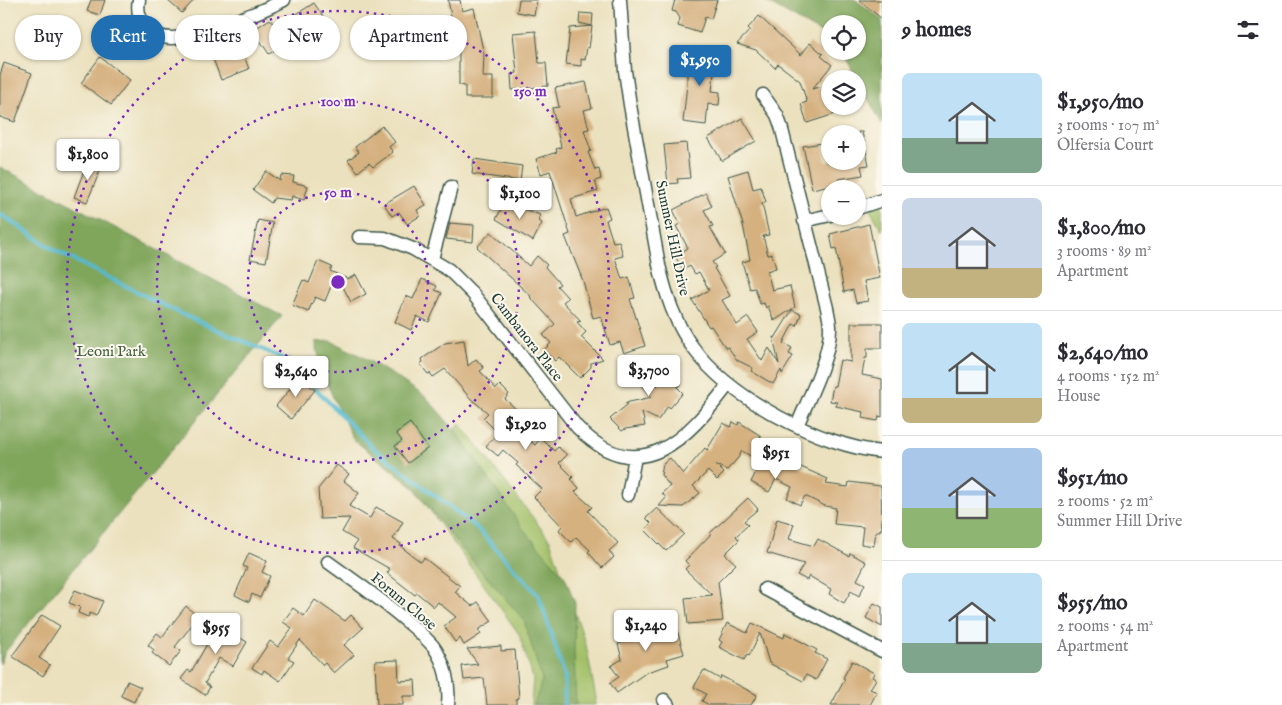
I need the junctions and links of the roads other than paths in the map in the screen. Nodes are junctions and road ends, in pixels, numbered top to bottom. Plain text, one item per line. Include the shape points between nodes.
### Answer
1 (139, 0) edge
2 (284, 0) edge
3 (620, 0) edge
4 (763, 94) dead end
5 (451, 187) dead end
6 (882, 200) edge
7 (866, 205) edge
8 (821, 217) edge
9 (804, 221) junction
10 (358, 237) dead end
11 (432, 259) junction
12 (728, 385) junction
13 (797, 426) junction
14 (882, 452) edge
15 (635, 457) junction
16 (628, 495) dead end
17 (328, 562) dead end
18 (765, 589) dead end
19 (882, 652) edge
20 (448, 705) edge

1 - 2 street via 141,21 153,33 170,38 181,38 239,20
3 - 12 street, Summer Hill Drive via 630,105 665,289 673,312 694,349
4 - 9 street via 781,126
5 - 11 street
6 - 7 street
8 - 9 street
9 - 13 street via 830,326 825,358
10 - 11 street, Cambanora Place via 385,238
11 - 15 street, Cambanora Place via 462,281 589,439 603,448
12 - 13 street, Summer Hill Drive
12 - 15 street via 714,404 673,445
13 - 14 street, Summer Hill Drive via 839,444
15 - 16 street
17 - 20 street, Forum Close via 390,608 434,647 448,684
18 - 19 street

